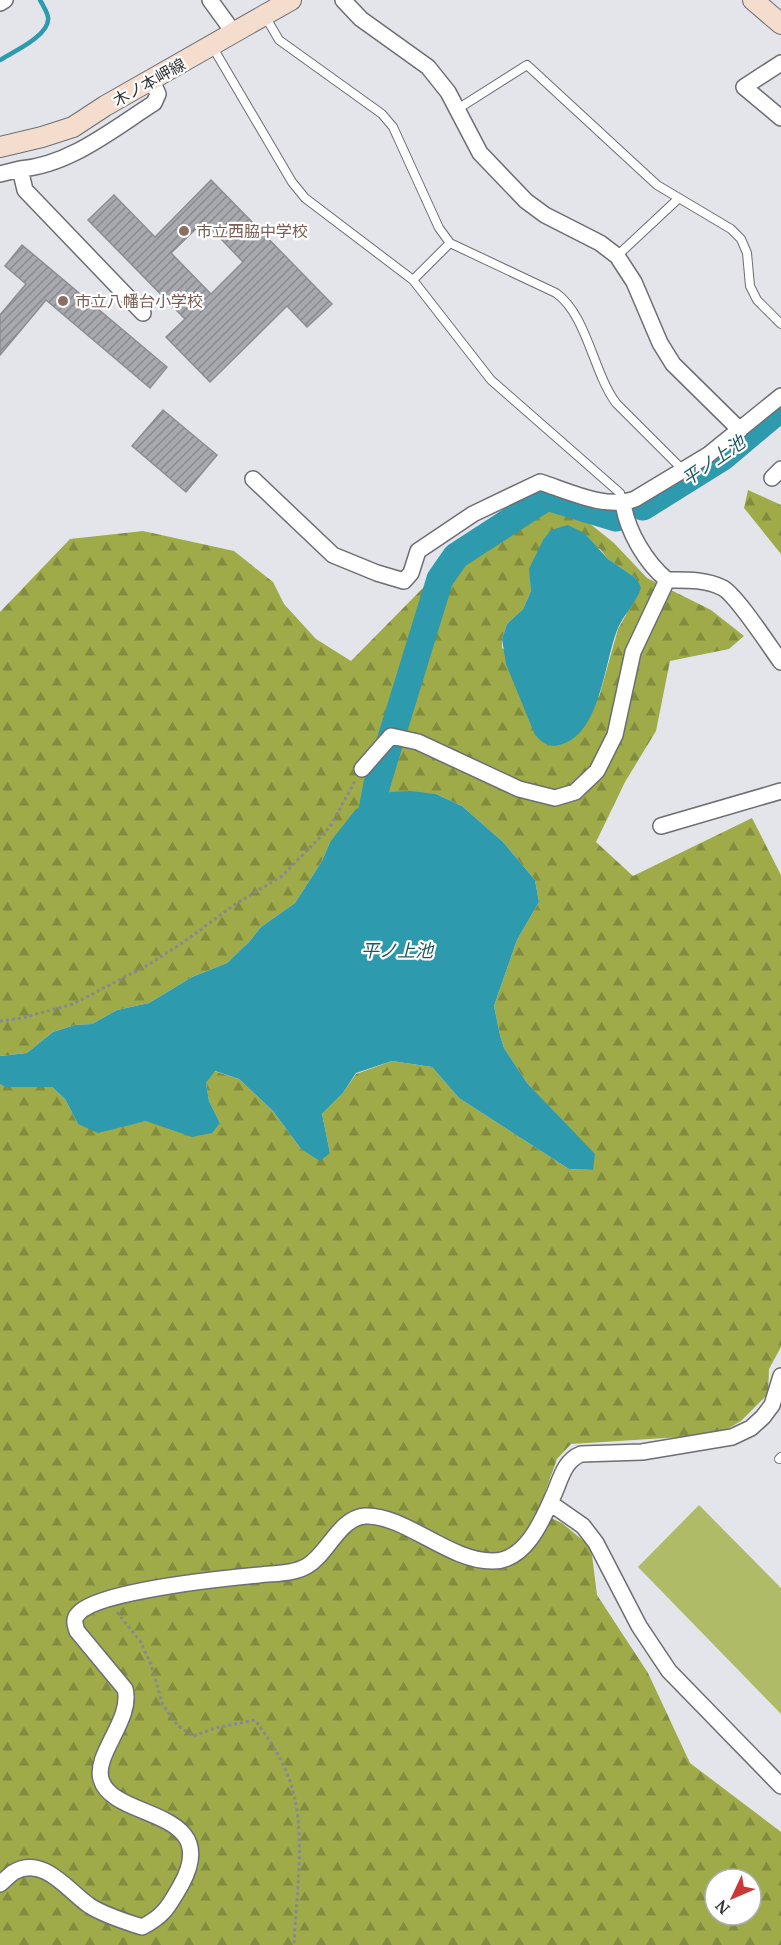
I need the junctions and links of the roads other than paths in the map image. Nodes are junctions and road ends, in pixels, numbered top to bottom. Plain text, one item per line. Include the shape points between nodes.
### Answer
1 (4, 0) edge
2 (210, 0) edge
3 (291, 0) edge
4 (343, 0) edge
5 (753, 0) edge
6 (0, 3) edge
7 (264, 16) junction
8 (781, 24) edge
9 (234, 33) junction
10 (212, 46) junction
11 (781, 63) edge
12 (152, 81) junction
13 (456, 110) junction
14 (781, 118) edge
15 (0, 147) edge
16 (20, 169) junction
17 (0, 174) edge
18 (679, 198) junction
19 (450, 243) junction
20 (617, 256) junction
21 (413, 280) junction
22 (143, 313) dead end
23 (781, 324) edge
24 (781, 396) edge
25 (740, 430) junction
26 (682, 469) junction
27 (253, 479) dead end
28 (623, 503) junction
29 (667, 580) junction
30 (781, 662) edge
31 (362, 769) road end
32 (781, 791) edge
33 (661, 825) dead end
34 (781, 1376) edge
35 (550, 1503) junction
36 (781, 1786) edge
37 (0, 1884) edge

1 - 6 street
2 - 9 street
3 - 7 main road, 木ノ本岬線
4 - 13 street via 361,19 428,67
5 - 8 main road
7 - 9 main road, 木ノ本岬線
7 - 19 lane via 279,40 382,114 393,127 439,228
9 - 10 main road, 木ノ本岬線
10 - 12 main road, 木ノ本岬線
10 - 21 lane via 305,198
11 - 14 street via 744,87
12 - 15 main road, 木ノ本岬線 via 73,127
12 - 16 street via 158,94 154,103 68,156
13 - 18 lane via 527,65 657,185
13 - 20 street via 480,153 526,201
16 - 17 street
16 - 22 street via 25,190
18 - 20 lane
18 - 23 lane via 741,239 747,253 750,286 757,300
19 - 21 lane
19 - 26 lane via 567,301 608,392
20 - 25 street via 673,364
21 - 28 lane via 491,380 620,493
24 - 25 street
25 - 26 street
26 - 28 street
27 - 28 street via 333,555 404,580 411,573 418,551 473,514 540,482 592,499
28 - 29 street via 628,523 648,559
29 - 30 street via 698,580 724,589
29 - 31 street via 633,652 615,735 597,771 575,792 555,798 519,789 418,742 391,736
32 - 33 street
34 - 35 street via 772,1404 751,1428 732,1437 653,1451 581,1454 570,1460
35 - 36 street via 583,1526 596,1543 639,1626 669,1671
35 - 37 street via 525,1547 494,1562 460,1555 387,1520 365,1516 341,1530 308,1565 292,1572 211,1579 106,1598 87,1606 77,1614 76,1631 125,1689 128,1698 104,1758 101,1778 117,1798 169,1822 183,1834 190,1844 186,1876 168,1908 157,1920 142,1927 89,1906 60,1880 41,1870 26,1868

